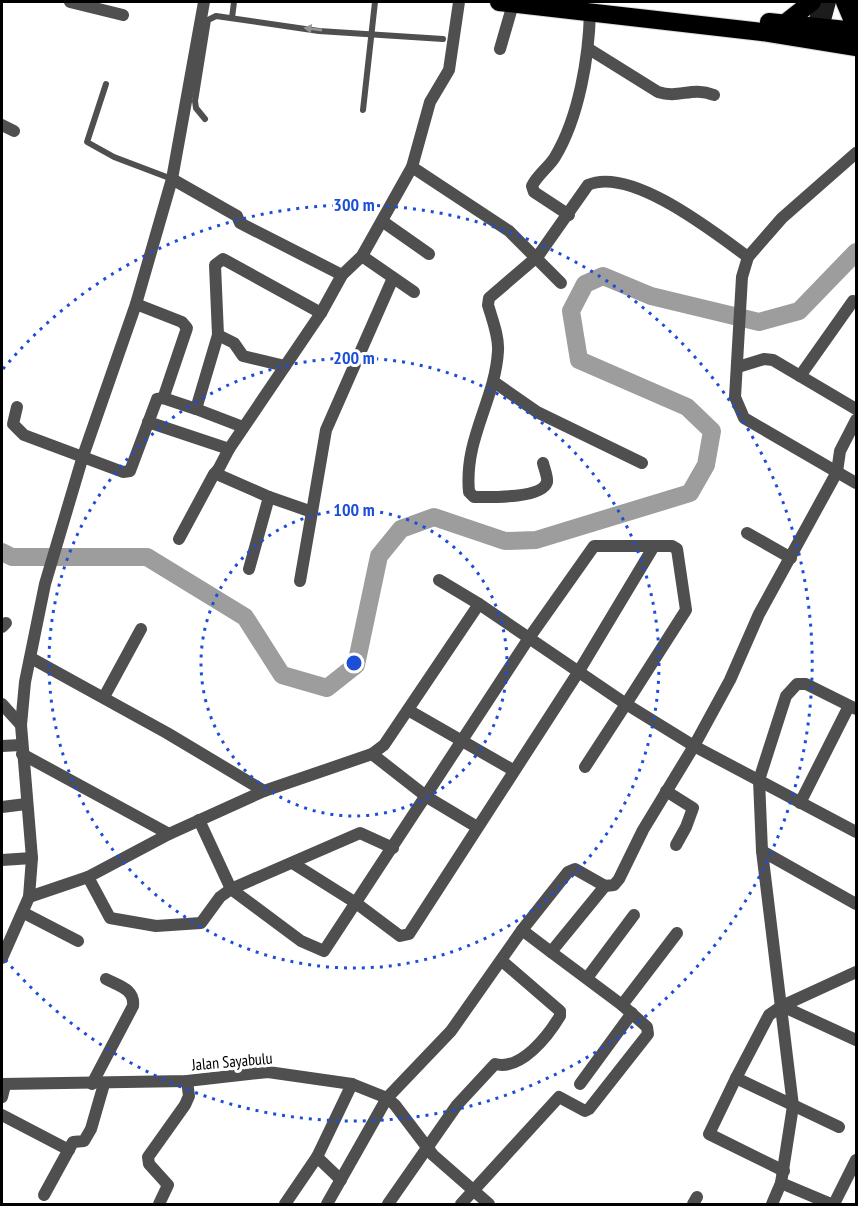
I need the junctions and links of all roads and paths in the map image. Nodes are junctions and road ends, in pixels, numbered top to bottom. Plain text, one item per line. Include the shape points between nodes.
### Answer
1 (70, 2) edge
2 (204, 2) edge
3 (234, 2) edge
4 (375, 2) edge
5 (459, 2) edge
6 (812, 2) edge
7 (820, 2) edge
8 (830, 2) edge
9 (845, 2) edge
10 (515, 3) edge
11 (595, 6) edge
12 (123, 15) dead end
13 (232, 18) junction
14 (784, 24) junction
15 (856, 30) edge
16 (371, 34) junction
17 (816, 35) junction
18 (443, 39) dead end
19 (856, 47) edge
20 (500, 49) dead end
21 (590, 49) junction
22 (106, 84) dead end
23 (714, 95) dead end
24 (363, 110) dead end
25 (205, 119) dead end
26 (2, 125) edge
27 (14, 131) dead end
28 (856, 153) edge
29 (412, 167) junction
30 (172, 179) junction
31 (569, 215) junction
32 (382, 221) junction
33 (429, 254) dead end
34 (362, 256) junction
35 (538, 256) junction
36 (748, 257) junction
37 (342, 275) junction
38 (393, 278) junction
39 (561, 283) dead end
40 (414, 292) dead end
41 (853, 301) dead end
42 (136, 304) junction
43 (321, 313) junction
44 (218, 334) junction
45 (738, 363) junction
46 (285, 366) junction
47 (800, 376) junction
48 (494, 382) junction
49 (163, 398) junction
50 (17, 407) dead end
51 (196, 409) junction
52 (856, 409) edge
53 (856, 420) edge
54 (148, 422) junction
55 (243, 427) junction
56 (853, 436) edge
57 (229, 448) junction
58 (83, 456) junction
59 (543, 463) dead end
60 (642, 463) dead end
61 (218, 470) junction
62 (837, 472) junction
63 (856, 483) edge
64 (269, 497) junction
65 (312, 512) junction
66 (747, 533) dead end
67 (179, 539) dead end
68 (654, 546) junction
69 (791, 558) junction
70 (249, 569) dead end
71 (439, 580) dead end
72 (300, 581) dead end
73 (478, 603) junction
74 (141, 629) dead end
75 (530, 638) junction
76 (31, 658) junction
77 (579, 671) junction
78 (104, 698) junction
79 (2, 704) edge
80 (626, 704) junction
81 (853, 707) edge
82 (408, 710) junction
83 (21, 725) junction
84 (462, 742) junction
85 (694, 746) junction
86 (2, 747) edge
87 (22, 749) junction
88 (372, 754) junction
89 (585, 767) dead end
90 (513, 770) junction
91 (759, 780) junction
92 (264, 790) junction
93 (666, 791) junction
94 (427, 797) junction
95 (800, 803) junction
96 (26, 804) junction
97 (2, 807) edge
98 (199, 820) junction
99 (477, 827) junction
100 (855, 828) edge
101 (169, 834) junction
102 (676, 845) dead end
103 (393, 848) junction
104 (762, 851) junction
105 (32, 858) junction
106 (2, 860) edge
107 (294, 864) junction
108 (88, 877) junction
109 (605, 886) junction
110 (231, 889) junction
111 (28, 897) junction
112 (356, 903) junction
113 (856, 904) edge
114 (24, 913) junction
115 (634, 915) dead end
116 (522, 930) junction
117 (677, 933) dead end
118 (78, 941) dead end
119 (550, 952) junction
120 (2, 958) edge
121 (502, 961) junction
122 (856, 972) edge
123 (587, 978) junction
124 (106, 979) dead end
125 (622, 1005) junction
126 (782, 1006) junction
127 (633, 1013) junction
128 (854, 1037) edge
129 (736, 1078) junction
130 (188, 1081) junction
131 (98, 1084) junction
132 (352, 1084) junction
133 (580, 1084) dead end
134 (3, 1089) edge
135 (387, 1098) junction
136 (793, 1106) junction
137 (2, 1115) edge
138 (839, 1127) dead end
139 (428, 1148) junction
140 (69, 1150) junction
141 (317, 1157) junction
142 (856, 1160) edge
143 (783, 1177) junction
144 (341, 1180) junction
145 (473, 1191) junction
146 (44, 1195) dead end
147 (159, 1204) edge
148 (285, 1204) edge
149 (327, 1204) edge
150 (388, 1204) edge
151 (461, 1204) edge
152 (489, 1204) edge
153 (772, 1204) edge
154 (833, 1204) edge

1 - 12 street
2 - 30 street
3 - 13 lane
4 - 16 lane
5 - 29 street via 449,70 430,102
6 - 14 highway
7 - 17 main road
8 - 17 main road
9 - 15 highway
10 - 11 highway
10 - 20 street
11 - 14 highway
11 - 17 highway via 762,32
11 - 21 street
16 -> 13 lane
13 - 25 lane via 216,16 208,20 195,101
14 - 17 highway
15 - 17 highway
16 - 18 lane
16 - 24 lane
17 - 19 highway
21 - 23 street via 658,92 670,96 700,90
21 - 31 street via 555,157 532,186 534,192
22 - 30 lane via 87,142 114,158
26 - 27 street
28 - 36 street via 782,218
29 - 32 street
29 - 35 street via 509,231
30 - 37 street via 237,216 240,223
30 - 42 street
31 - 35 street
31 - 36 street via 588,185 603,182 624,186 669,202
32 - 33 street
32 - 34 street
34 - 37 street
34 - 38 street
35 - 39 street
35 - 48 street via 489,298 498,348
36 - 45 street via 742,277
37 - 43 street
38 - 40 street
38 - 65 street via 326,430
41 - 47 street
42 - 49 street via 182,322 187,328
42 - 58 street
43 - 44 street via 223,260 215,266
43 - 46 street
44 - 46 street via 234,343 243,356
44 - 51 street
45 - 47 street via 773,360
45 - 62 street via 735,397 744,418
46 - 55 street
47 - 52 street
48 - 59 street via 468,465 469,492 474,497 525,495 545,485
48 - 60 street via 537,412
49 - 51 street
49 - 54 street via 157,399
50 - 58 street via 13,424 20,432
51 - 55 street
53 - 56 street
54 - 57 street
54 - 58 street via 130,471 123,472
55 - 57 street
56 - 62 street via 840,451
57 - 61 street
58 - 76 street via 45,584
61 - 64 street via 221,476
61 - 67 street
62 - 63 street
62 - 69 street
64 - 65 street
64 - 70 street
65 - 72 street
66 - 69 street
68 - 75 street via 590,549
68 - 77 street
68 - 80 street via 677,549 686,610
69 - 85 street
71 - 73 street
73 - 75 street
73 - 82 street
74 - 78 street
75 - 77 street
75 - 84 street
76 - 78 street
76 - 83 street
77 - 80 street
77 - 90 street
78 - 92 street
79 - 83 street
80 - 85 street
80 - 89 street
81 - 91 street via 806,684 797,684 786,696
81 - 95 street
82 - 84 street
82 - 88 street via 384,745
83 - 87 street
84 - 90 street
84 - 94 street
85 - 91 street
85 - 93 street
86 - 87 street
87 - 96 street
87 - 101 street
88 - 92 street
88 - 94 street
90 - 99 street
91 - 95 street
91 - 104 street
92 - 98 street
93 - 102 street via 693,808
93 - 109 street via 619,879 614,885
94 - 99 street
94 - 103 street
95 - 100 street
96 - 97 street
96 - 105 street
98 - 101 street
98 - 110 street
99 - 112 street via 409,934 400,936
101 - 108 street
103 - 107 street via 360,833
103 - 112 street
104 - 113 street
104 - 126 street
105 - 106 street
105 - 111 street
107 - 110 street
107 - 112 street
108 - 110 street via 110,918 156,926 201,923
108 - 111 street
109 - 116 street via 570,870
109 - 119 street
110 - 112 street via 302,941 324,951
111 - 114 street
114 - 118 street
114 - 120 street
115 - 123 street
116 - 119 street
116 - 121 street
117 - 125 street
119 - 123 street
121 - 135 street via 451,1031
121 - 139 street via 560,1011 560,1016 540,1044 515,1062 492,1066 457,1105
122 - 126 street
123 - 125 street
124 - 131 street via 134,998
125 - 127 street
126 - 128 street
126 - 129 street via 764,1021
126 - 136 street
127 - 133 street
127 - 145 street via 647,1027 648,1034 589,1109 585,1111 559,1097
129 - 136 street
129 - 143 street via 709,1134
130 - 131 street, Jalan Sayabulu
130 - 132 street, Jalan Sayabulu via 268,1072
130 - 147 street via 185,1105 148,1157 149,1164 168,1185
131 - 134 street, Jalan Sayabulu
131 - 140 street via 91,1129 84,1141 73,1142
132 - 135 street, Jalan Sayabulu
132 - 141 street
135 - 139 street, Jalan Sayabulu
135 - 144 street
136 - 138 street
136 - 143 street
137 - 140 street
139 - 145 street, Jalan Sayabulu
139 - 150 street
140 - 146 street
141 - 144 street
141 - 148 street
142 - 154 street
143 - 153 street
143 - 154 street
144 - 149 street
145 - 151 street
145 - 152 street, Jalan Sayabulu

